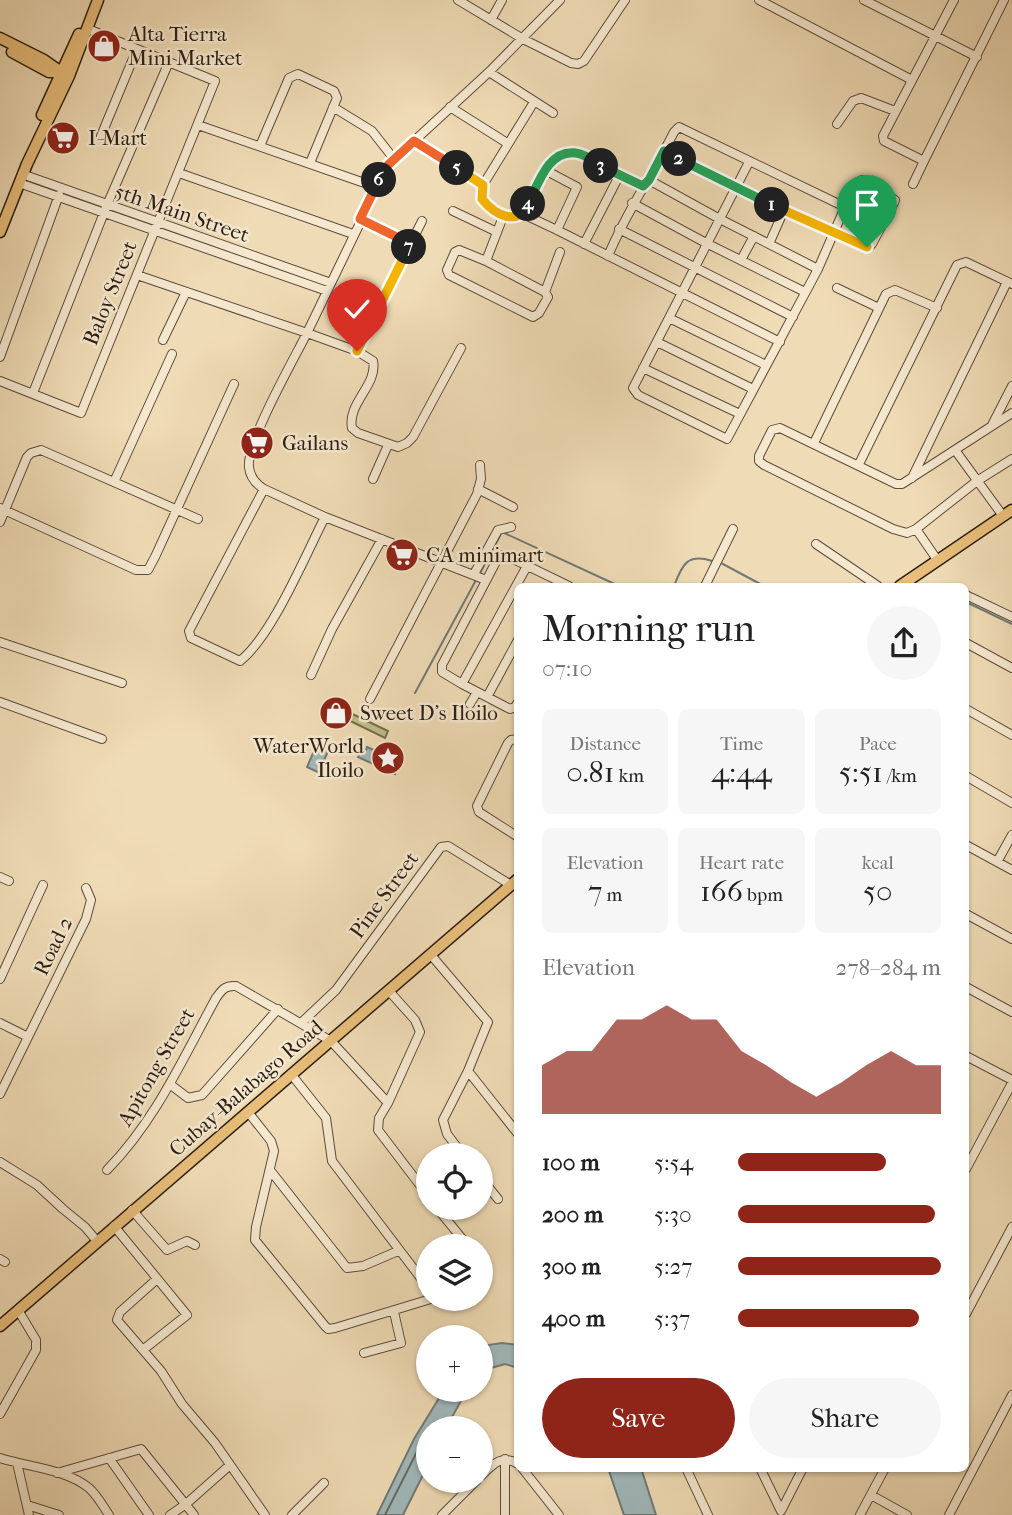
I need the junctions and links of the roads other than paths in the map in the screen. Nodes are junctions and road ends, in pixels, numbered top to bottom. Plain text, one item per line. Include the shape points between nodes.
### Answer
1 (97, 0) edge
2 (458, 0) edge
3 (502, 0) edge
4 (560, 0) edge
5 (625, 0) edge
6 (759, 0) edge
7 (864, 0) edge
8 (954, 0) edge
9 (1004, 0) edge
10 (491, 20) junction
11 (88, 29) junction
12 (935, 36) junction
13 (0, 38) edge
14 (523, 39) junction
15 (0, 45) edge
16 (137, 49) junction
17 (977, 57) junction
18 (169, 62) junction
19 (489, 72) junction
20 (65, 74) junction
21 (912, 80) junction
22 (534, 102) junction
23 (333, 107) junction
24 (450, 107) junction
25 (895, 111) junction
26 (553, 113) dead end
27 (837, 124) dead end
28 (198, 125) junction
29 (101, 136) dead end
30 (414, 141) junction
31 (508, 143) junction
32 (260, 146) junction
33 (664, 151) junction
34 (394, 159) junction
35 (924, 161) junction
36 (749, 162) junction
37 (310, 163) junction
38 (545, 170) junction
39 (179, 173) junction
40 (22, 174) junction
41 (619, 176) junction
42 (646, 183) junction
43 (913, 184) dead end
44 (483, 185) junction
45 (376, 187) junction
46 (734, 188) junction
47 (59, 193) junction
48 (632, 204) junction
49 (845, 207) junction
50 (105, 210) junction
51 (784, 210) junction
52 (453, 211) dead end
53 (523, 214) junction
54 (503, 215) junction
55 (718, 218) junction
56 (360, 219) junction
57 (422, 221) dead end
58 (883, 224) junction
59 (156, 227) junction
60 (619, 229) junction
61 (557, 230) junction
62 (0, 232) edge
63 (497, 232) junction
64 (834, 232) junction
65 (353, 234) junction
66 (754, 236) junction
67 (706, 243) junction
68 (411, 244) junction
69 (584, 244) junction
70 (769, 244) junction
71 (560, 252) dead end
72 (608, 256) junction
73 (741, 260) junction
74 (486, 261) junction
75 (693, 267) junction
76 (818, 269) junction
77 (137, 275) junction
78 (1010, 283) edge
79 (329, 287) junction
80 (837, 288) dead end
81 (186, 292) junction
82 (545, 292) junction
83 (681, 292) junction
84 (806, 292) junction
85 (879, 308) junction
86 (937, 308) junction
87 (793, 317) junction
88 (669, 318) junction
89 (307, 332) junction
90 (163, 340) dead end
91 (657, 342) junction
92 (780, 342) junction
93 (461, 348) dead end
94 (357, 351) junction
95 (172, 354) dead end
96 (0, 357) edge
97 (766, 365) junction
98 (643, 368) junction
99 (0, 381) edge
100 (234, 384) dead end
101 (1012, 386) edge
102 (753, 389) junction
103 (33, 393) junction
104 (1012, 413) edge
105 (740, 414) junction
106 (992, 425) junction
107 (814, 443) junction
108 (388, 445) junction
109 (955, 450) junction
110 (1012, 459) edge
111 (859, 464) junction
112 (480, 465) dead end
113 (912, 478) junction
114 (373, 480) dead end
115 (977, 481) junction
116 (114, 482) junction
117 (264, 489) junction
118 (478, 489) junction
119 (513, 507) dead end
120 (176, 508) junction
121 (2, 509) edge
122 (1007, 513) edge
123 (325, 517) junction
124 (198, 519) dead end
125 (0, 522) edge
126 (511, 527) dead end
127 (733, 529) dead end
128 (916, 529) junction
129 (382, 539) junction
130 (816, 544) dead end
131 (442, 561) junction
132 (938, 561) junction
133 (527, 566) junction
134 (480, 577) junction
135 (549, 582) edge
136 (518, 583) edge
137 (706, 583) edge
138 (874, 583) edge
139 (905, 583) edge
140 (514, 590) edge
141 (969, 596) edge
142 (1012, 617) edge
143 (0, 642) edge
144 (969, 645) edge
145 (514, 647) edge
146 (1012, 668) edge
147 (311, 675) dead end
148 (122, 683) dead end
149 (462, 684) junction
150 (477, 692) junction
151 (487, 697) junction
152 (370, 699) dead end
153 (0, 702) edge
154 (470, 704) dead end
155 (514, 707) edge
156 (969, 711) edge
157 (1012, 735) edge
158 (102, 739) dead end
159 (514, 740) edge
160 (969, 778) edge
161 (1012, 803) edge
162 (514, 833) edge
163 (1012, 835) edge
164 (969, 847) edge
165 (996, 862) junction
166 (1012, 870) edge
167 (514, 882) edge
168 (43, 885) dead end
169 (86, 888) dead end
170 (969, 916) edge
171 (1012, 939) edge
172 (431, 955) junction
173 (0, 979) edge
174 (969, 989) edge
175 (389, 991) junction
176 (278, 1009) junction
177 (1012, 1012) edge
178 (0, 1023) edge
179 (301, 1023) junction
180 (28, 1037) junction
181 (331, 1041) junction
182 (969, 1058) edge
183 (468, 1071) junction
184 (291, 1074) junction
185 (1012, 1082) edge
186 (171, 1085) junction
187 (0, 1094) edge
188 (388, 1103) junction
189 (248, 1112) junction
190 (514, 1129) edge
191 (454, 1143) edge
192 (0, 1162) edge
193 (969, 1162) edge
194 (107, 1170) dead end
195 (270, 1170) junction
196 (416, 1180) edge
197 (493, 1193) edge
198 (498, 1199) dead end
199 (132, 1210) junction
200 (447, 1220) edge
201 (114, 1226) junction
202 (1012, 1227) edge
203 (458, 1234) edge
204 (96, 1241) junction
205 (195, 1245) dead end
206 (398, 1251) junction
207 (416, 1273) edge
208 (157, 1279) junction
209 (416, 1304) edge
210 (969, 1308) edge
211 (18, 1310) junction
212 (394, 1312) junction
213 (0, 1326) edge
214 (144, 1349) junction
215 (364, 1353) dead end
216 (1012, 1395) edge
217 (0, 1414) edge
218 (0, 1458) edge
219 (109, 1458) junction
220 (505, 1459) junction
221 (514, 1462) edge
222 (17, 1463) junction
223 (230, 1465) junction
224 (493, 1465) edge
225 (525, 1472) edge
226 (688, 1472) edge
227 (762, 1472) edge
228 (801, 1472) edge
229 (883, 1472) edge
230 (57, 1473) junction
231 (324, 1483) dead end
232 (464, 1493) edge
233 (871, 1495) junction
234 (186, 1504) junction
235 (27, 1505) junction
236 (780, 1513) edge
237 (29, 1515) edge
238 (59, 1515) edge
239 (109, 1515) edge
240 (149, 1515) edge
241 (170, 1515) edge
242 (194, 1515) edge
243 (265, 1515) edge
244 (292, 1515) edge
245 (442, 1515) edge
246 (505, 1515) edge
247 (559, 1515) edge
248 (708, 1515) edge
249 (860, 1515) edge
250 (907, 1515) edge
251 (949, 1515) edge

1 - 11 main road
1 - 20 main road
2 - 10 street
3 - 10 street
4 - 14 street
5 - 14 street via 578,64
6 - 21 street
7 - 12 street
8 - 12 street
9 - 17 street
10 - 14 street
11 - 16 street, Baloy Street
11 - 20 main road
12 - 17 street
12 - 21 street
13 - 20 main road
14 - 19 street
15 - 20 main road via 49,72
16 - 18 street, Baloy Street
16 - 29 street
17 - 35 street
18 - 28 street, Baloy Street via 215,81
18 - 50 street
19 - 22 street
19 - 24 street
20 - 40 main road via 42,116
21 - 25 street
22 - 26 street
22 - 31 street
23 - 32 street via 334,91 293,75
23 - 34 street via 372,131
23 - 37 street
24 - 30 street
24 - 31 street
25 - 27 street via 861,98 853,101
25 - 35 street via 884,141
28 - 32 street
28 - 39 street, Baloy Street
30 - 34 street
30 - 44 street
31 - 44 street
32 - 37 street
33 - 36 street via 682,127
33 - 42 street
33 - 46 street
34 - 45 street
35 - 43 street
36 - 46 street
36 - 49 street
37 - 45 street
38 - 41 street via 558,156 576,153
38 - 53 street
38 - 61 street via 578,187
39 - 59 street, Baloy Street
39 - 65 street
40 - 47 street, 5th Main Street
40 - 62 main road
41 - 42 street
41 - 69 street
42 - 48 street
42 - 55 street
44 - 54 street via 482,199
45 - 56 street
46 - 51 street
46 - 55 street
47 - 50 street, 5th Main Street
47 - 96 street
48 - 60 street
48 - 67 street
49 - 58 street
49 - 58 street via 862,180 895,200
49 - 64 street
50 - 59 street, 5th Main Street
50 - 103 street
51 - 64 street
51 - 70 street
52 - 63 street
53 - 54 street
53 - 61 street
54 - 63 street
55 - 66 street
55 - 67 street
56 - 65 street
56 - 68 street
57 - 68 street
58 - 64 street via 869,247
59 - 77 street, Baloy Street
59 - 79 street, 5th Main Street
60 - 72 street
60 - 75 street
61 - 69 street
63 - 74 street
64 - 76 street
65 - 79 street
66 - 70 street
66 - 73 street
67 - 73 street
67 - 75 street
68 - 94 street
69 - 72 street
70 - 76 street
71 - 82 street
72 - 83 street
73 - 84 street
74 - 82 street
74 - 82 street via 459,250 447,270 533,317 548,297
75 - 83 street
75 - 87 street
76 - 84 street
77 - 81 street
77 - 103 street, Baloy Street via 81,413
78 - 86 street via 960,263
78 - 113 street
79 - 89 street
80 - 85 street
81 - 89 street
81 - 90 street
83 - 88 street
83 - 92 street
84 - 87 street
85 - 86 street via 886,294 895,290
85 - 107 street
86 - 111 street
87 - 92 street
88 - 91 street
88 - 97 street
89 - 94 street
89 - 117 street via 251,446 251,474
91 - 98 street
91 - 102 street
92 - 97 street
93 - 108 street via 413,437 400,447
94 - 108 street via 374,366 351,416 352,428
95 - 116 street
97 - 102 street
98 - 105 street
98 - 105 street via 635,393 722,438 729,437
99 - 103 street
100 - 120 street
101 - 106 street
102 - 105 street
104 - 106 street
106 - 109 street
107 - 111 street
107 - 128 street via 776,428 760,461 901,532
108 - 114 street
109 - 113 street
109 - 115 street
110 - 115 street
111 - 113 street via 896,484
112 - 118 street
115 - 122 street
115 - 128 street
116 - 120 street
116 - 121 street via 35,451 27,457
117 - 123 street
117 - 123 street via 189,631 191,638 235,659 246,656 262,634
118 - 119 street
118 - 131 street
120 - 121 street via 151,566 143,571
120 - 124 street
121 - 125 street
122 - 132 main road
123 - 129 street
126 - 134 street via 498,530
127 - 137 street
128 - 132 street
129 - 131 street
129 - 147 street
130 - 138 street
131 - 134 street
131 - 152 street
132 - 139 main road
133 - 134 street via 502,555
133 - 135 street
133 - 136 street
134 - 149 street via 442,666 442,671
140 - 149 street
141 - 142 street
143 - 148 street
144 - 146 street
145 - 151 street
149 - 150 street
150 - 151 street
150 - 154 street
151 - 155 street
153 - 158 street
156 - 157 street
159 - 162 street via 508,743 477,806
160 - 161 street
163 - 165 street
164 - 165 street
165 - 166 street
167 - 172 main road, Cubay-Balabago Road
167 - 179 street, Pine Street via 448,846 441,847 336,990
168 - 173 street
169 - 180 street, Road 2 via 91,904 86,919
170 - 171 street
172 - 175 main road, Cubay-Balabago Road
172 - 183 street via 488,1022
174 - 177 street
175 - 181 main road, Cubay-Balabago Road
175 - 188 street via 421,1032
176 - 179 street
176 - 186 street via 202,1095 188,1098
176 - 186 street, Apitong Street via 229,985 216,998
178 - 180 street
179 - 181 street
180 - 187 street, Road 2
181 - 184 main road, Cubay-Balabago Road
181 - 188 street
182 - 185 street
183 - 190 street
183 - 191 street via 443,1119
184 - 189 main road, Cubay-Balabago Road
184 - 206 street via 326,1118 332,1161
185 - 193 street
186 - 194 street, Apitong Street via 136,1138
188 - 196 street via 378,1130
189 - 195 street via 273,1145
189 - 199 main road, Cubay-Balabago Road
192 - 204 street via 37,1185
195 - 206 street via 348,1268
195 - 212 street via 255,1240 328,1329
197 - 198 street
199 - 201 main road, Cubay-Balabago Road
199 - 205 street via 167,1250 187,1241
200 - 203 street
201 - 204 main road, Cubay-Balabago Road
201 - 208 street
202 - 210 street
204 - 211 main road, Cubay-Balabago Road
206 - 207 street
208 - 214 street via 117,1320
208 - 214 street via 187,1315
209 - 212 street
211 - 213 main road, Cubay-Balabago Road
211 - 217 street via 36,1340 36,1350
212 - 215 street via 401,1343
214 - 223 street
216 - 251 street
218 - 222 street
219 - 230 street
219 - 234 street via 145,1451
219 - 240 street
220 - 221 street
220 - 224 street
220 - 246 street
222 - 230 street
222 - 235 street
223 - 234 street
223 - 243 street
225 - 247 street
226 - 248 street
227 - 236 street
228 - 236 street
229 - 233 street
230 - 239 street via 87,1486
231 - 244 street
232 - 245 street
233 - 249 street
233 - 250 street
234 - 241 street
234 - 242 street
235 - 237 street
235 - 238 street

